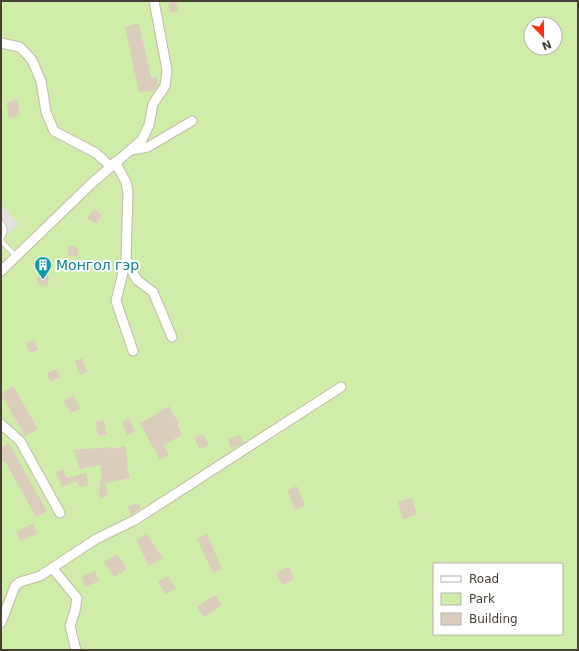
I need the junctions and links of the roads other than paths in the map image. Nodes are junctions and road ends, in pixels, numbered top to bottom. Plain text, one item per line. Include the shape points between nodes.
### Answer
1 (154, 1) edge
2 (1, 43) edge
3 (192, 121) dead end
4 (130, 150) junction
5 (113, 164) junction
6 (1, 222) edge
7 (1, 240) edge
8 (16, 256) junction
9 (126, 260) junction
10 (1, 271) edge
11 (172, 337) dead end
12 (134, 351) dead end
13 (341, 387) dead end
14 (1, 424) edge
15 (60, 513) dead end
16 (53, 569) junction
17 (1, 623) edge
18 (76, 650) edge

1 - 4 street via 166,70 165,86 153,104 149,125 142,140
2 - 5 street via 20,47 32,60 41,81 46,112 54,131
3 - 4 street via 148,147
4 - 5 street
5 - 8 street
5 - 9 street via 126,182 128,192
6 - 7 lane via 5,230
7 - 8 lane
8 - 10 street
9 - 11 street via 137,280 153,292
9 - 12 street via 116,301
13 - 16 street via 136,520 96,539
14 - 15 street via 20,441
16 - 17 street via 15,586
16 - 18 street via 76,598 70,626

